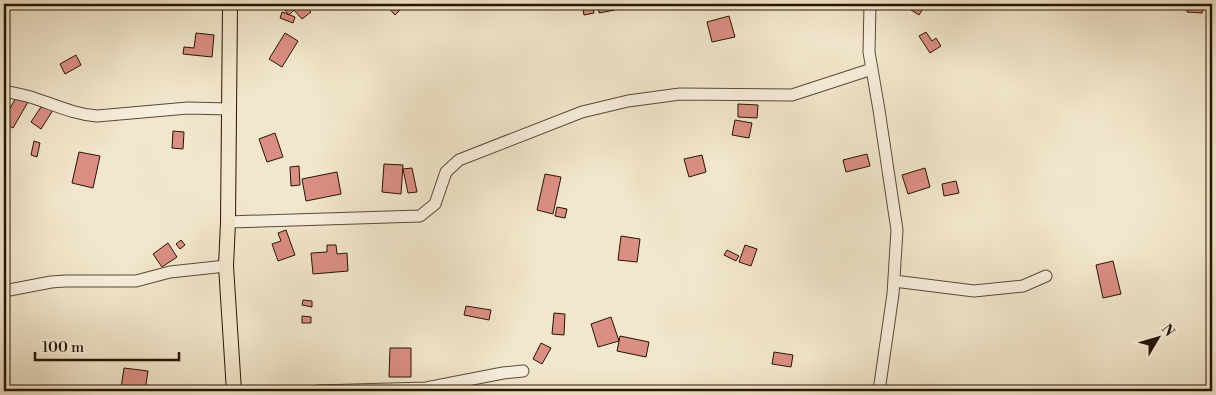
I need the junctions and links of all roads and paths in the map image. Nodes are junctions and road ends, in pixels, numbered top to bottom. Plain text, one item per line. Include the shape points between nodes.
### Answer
1 (230, 4) edge
2 (870, 4) edge
3 (872, 69) junction
4 (4, 91) edge
5 (229, 110) junction
6 (228, 222) junction
7 (226, 266) junction
8 (1046, 276) dead end
9 (894, 281) junction
10 (4, 291) edge
11 (523, 371) dead end
12 (471, 379) junction
13 (234, 391) edge
14 (317, 391) edge
15 (471, 391) edge
16 (878, 391) edge

1 - 5 main road
2 - 3 street
3 - 6 street via 792,95 680,94 628,101 582,112 459,160 446,172 435,204 420,216
3 - 9 street via 897,230
4 - 5 street via 83,115 188,108
5 - 6 main road
6 - 7 main road
7 - 10 street via 170,272 136,281 51,282
7 - 13 main road
8 - 9 street via 1023,286 974,290
9 - 16 street
11 - 12 street
12 - 14 street via 426,388
12 - 15 street

